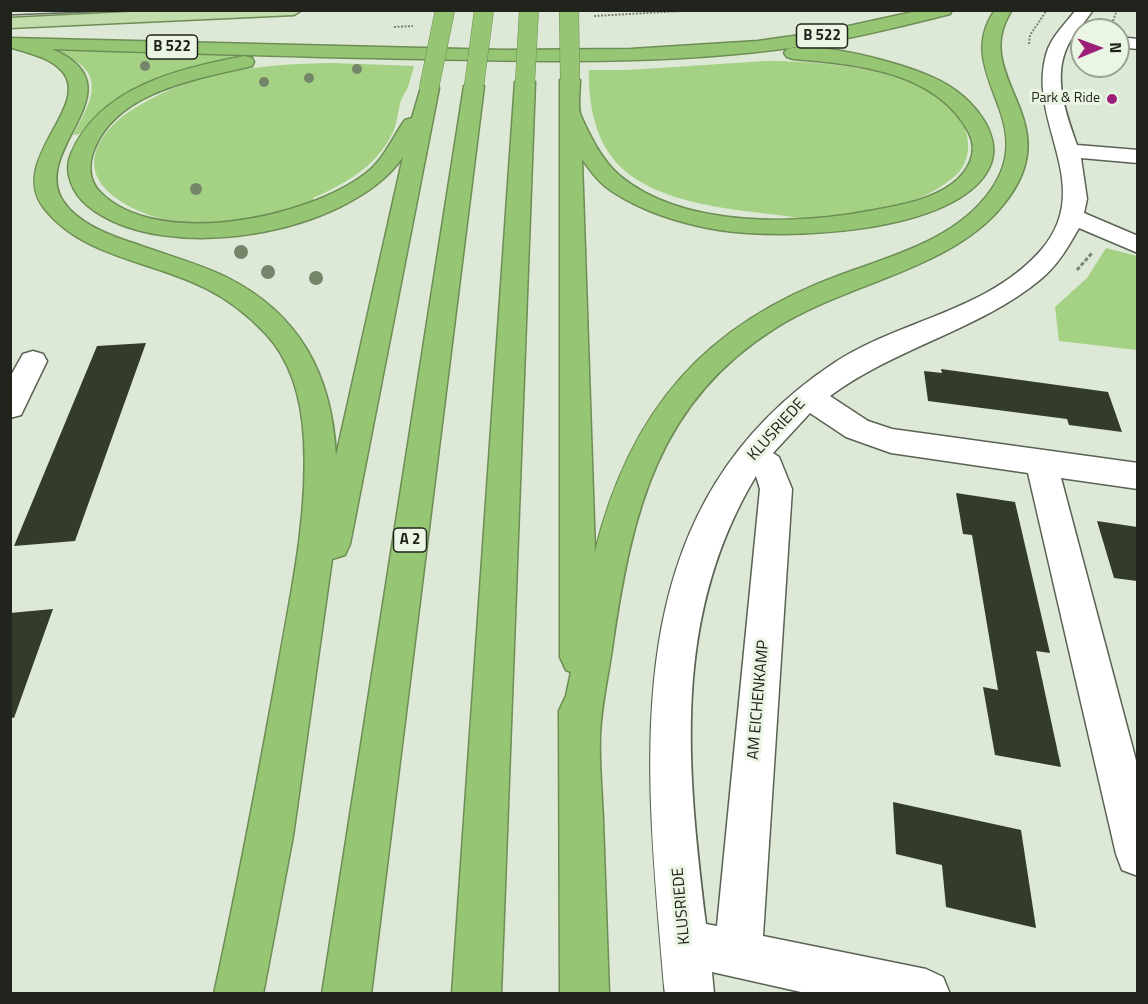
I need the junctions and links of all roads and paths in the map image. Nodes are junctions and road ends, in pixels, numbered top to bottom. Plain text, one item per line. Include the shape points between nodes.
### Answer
1 (294, 10) edge
2 (446, 10) edge
3 (484, 10) edge
4 (529, 10) edge
5 (569, 10) edge
6 (699, 10) edge
7 (944, 10) edge
8 (1004, 10) edge
9 (594, 16) dead end
10 (1070, 34) edge
11 (12, 36) edge
12 (698, 51) junction
13 (330, 52) junction
14 (429, 88) junction
15 (570, 93) junction
16 (1070, 151) junction
17 (1107, 155) junction
18 (1137, 157) edge
19 (1137, 175) edge
20 (1071, 216) junction
21 (1137, 245) edge
22 (33, 361) dead end
23 (807, 396) junction
24 (10, 407) edge
25 (753, 455) junction
26 (1041, 462) junction
27 (1137, 476) edge
28 (580, 732) junction
29 (1137, 854) edge
30 (267, 856) junction
31 (686, 943) junction
32 (738, 955) junction
33 (238, 993) edge
34 (346, 993) edge
35 (476, 993) edge
36 (585, 993) edge
37 (690, 993) edge
38 (926, 993) edge

1 - 11 main road
2 - 14 highway, bridge
3 - 34 highway, A 2, bridge
4 - 35 highway, bridge
5 - 15 highway, bridge
6 - 9 path
7 - 12 highway, B 522 via 842,33
8 - 28 highway via 990,34 989,49 1015,120 1018,142 1015,166 1006,185 975,221 943,242 791,305 754,326 692,383 663,422 635,475 611,557
10 - 16 street, KLUSRIEDE via 1060,42 1055,54 1050,87
11 - 13 highway, B 522
11 - 30 highway via 59,60 73,71 79,87 76,104 48,157 45,182 52,203 90,235 195,273 232,291 264,313 304,368 316,407 321,468 315,558
12 - 13 highway, B 522 via 583,56
12 - 15 highway via 818,55 887,67 918,78 964,108 978,126 984,144 983,159 960,188 935,202 903,212 824,226 727,223 648,203 618,186 584,147
13 - 14 highway via 231,64 143,92 99,124 82,147 78,169 82,186 97,202 121,217 156,226 191,231 271,223 337,200 372,179 399,152
14 - 30 highway
15 - 28 highway
16 - 17 street
16 - 20 street, KLUSRIEDE via 1075,176
17 - 18 street
17 - 19 street
20 - 21 street
20 - 23 street, KLUSRIEDE via 1053,252 1028,276 978,305 847,368
22 - 24 street
23 - 25 street, KLUSRIEDE via 777,424
23 - 26 street via 857,429 891,441
25 - 31 street, KLUSRIEDE via 718,507 697,560 678,630 671,692 670,769
25 - 32 street, AM EICHENKAMP via 768,466 776,489
26 - 27 street
26 - 29 street
28 - 36 highway
30 - 33 highway
31 - 32 street
31 - 37 street, KLUSRIEDE
32 - 38 street

